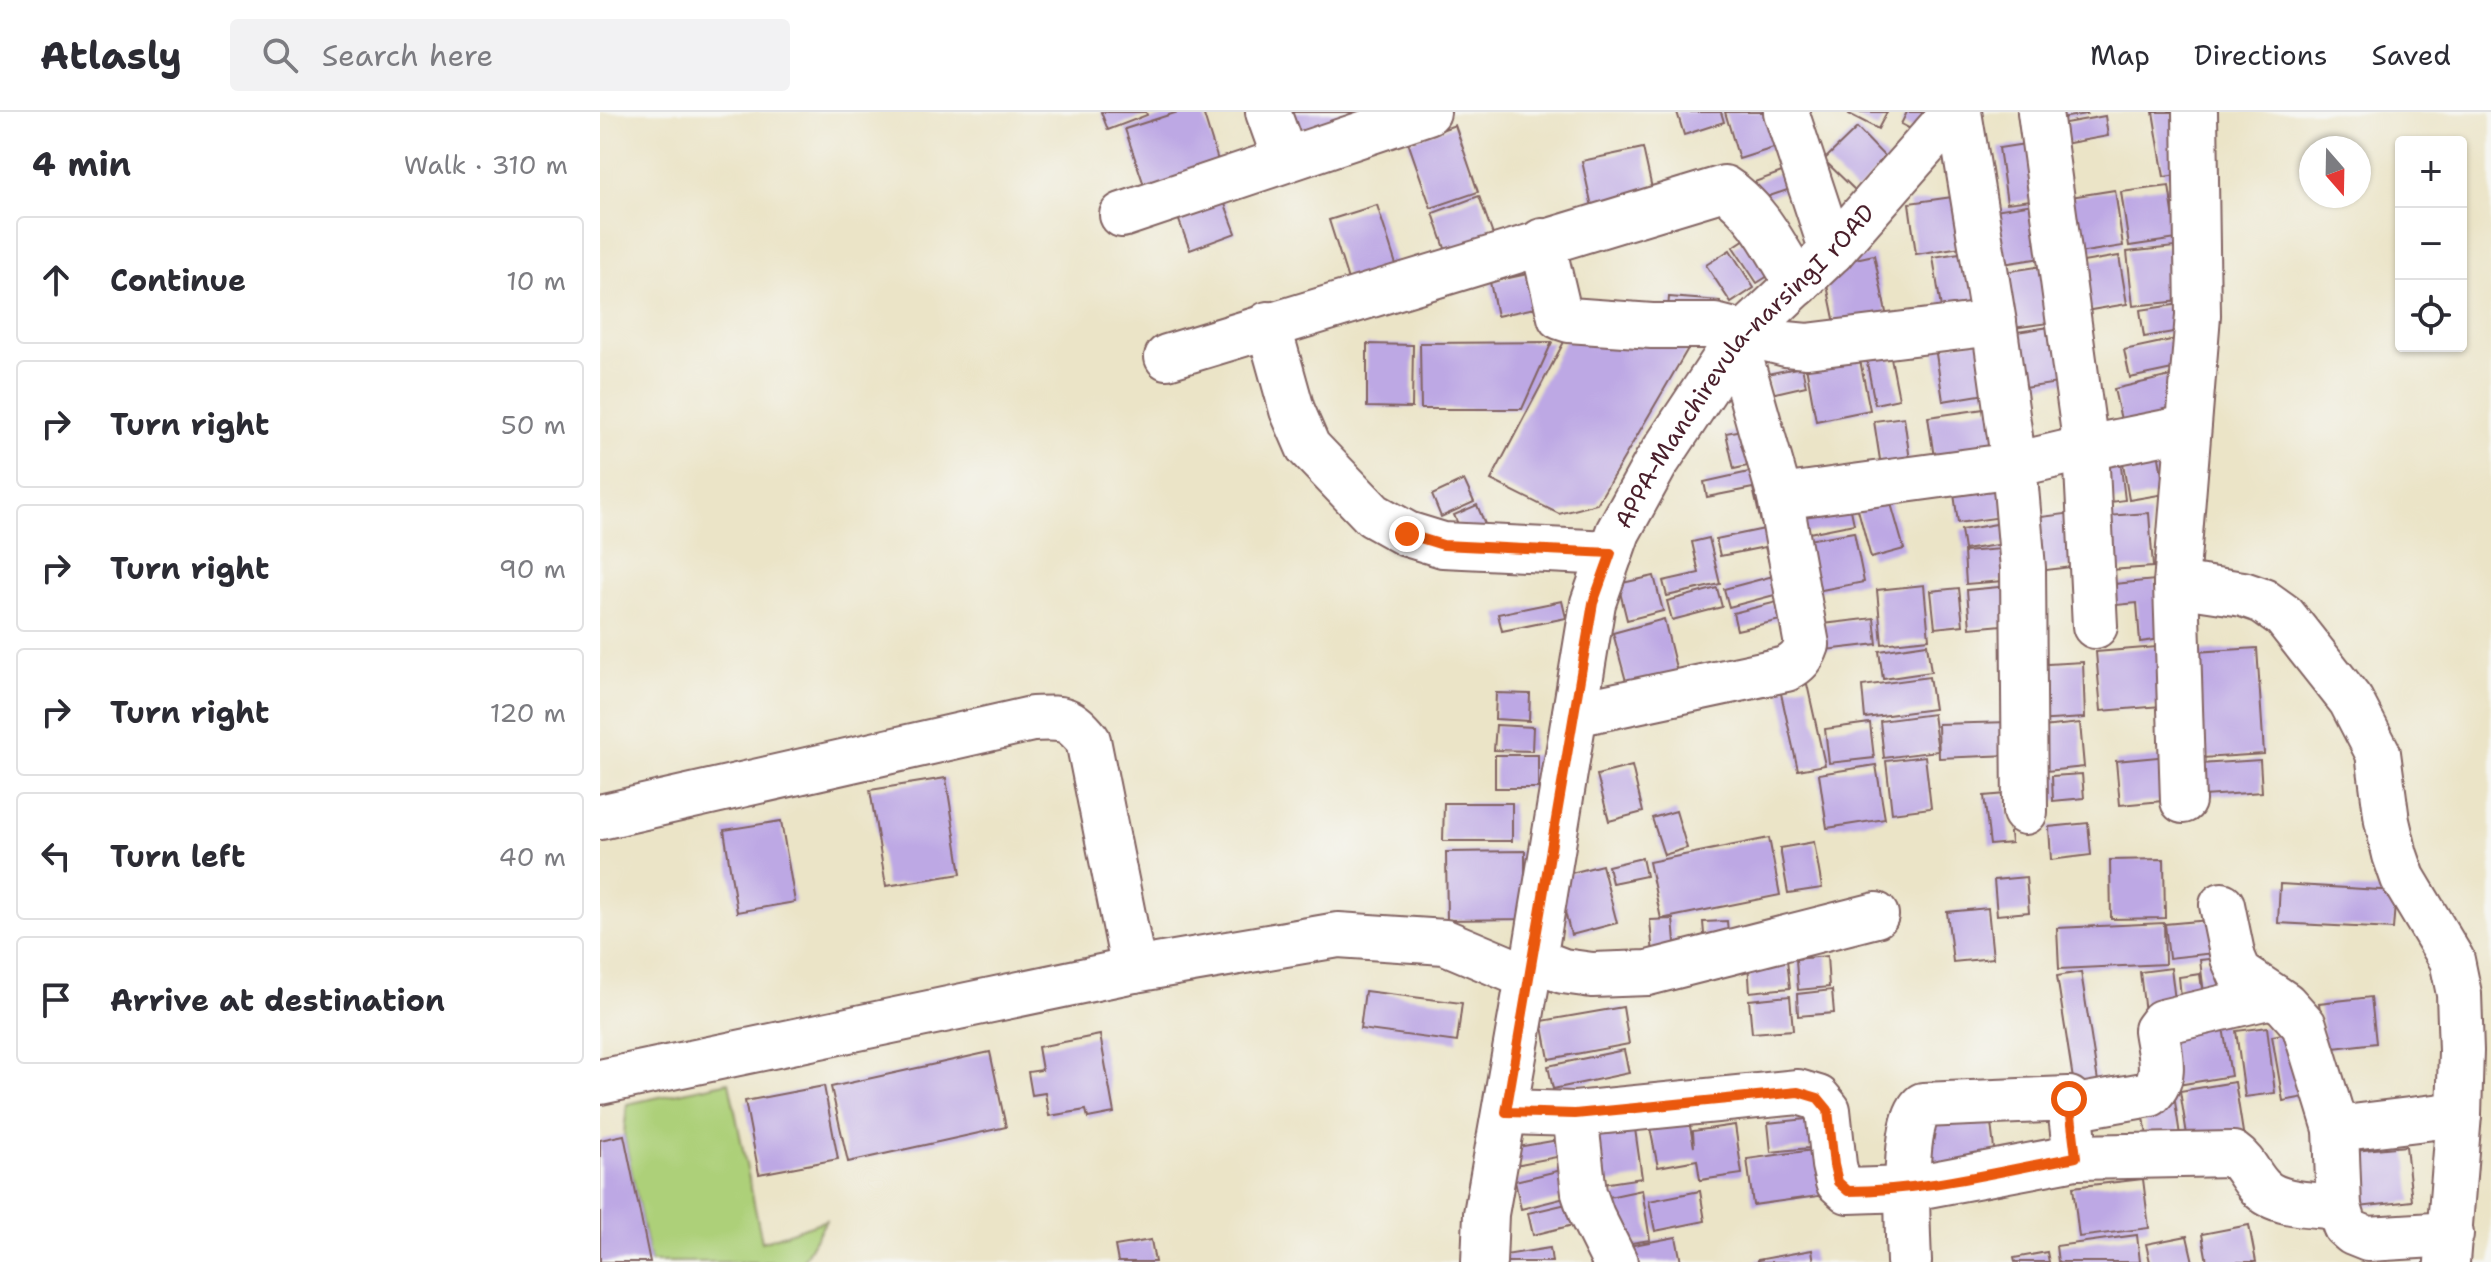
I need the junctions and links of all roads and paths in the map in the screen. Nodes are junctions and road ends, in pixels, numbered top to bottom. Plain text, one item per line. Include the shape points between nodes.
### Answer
1 (1268, 112) edge
2 (1428, 112) edge
3 (1786, 112) edge
4 (1957, 112) edge
5 (2040, 112) edge
6 (2195, 112) edge
7 (1285, 159) junction
8 (1122, 215) dead end
9 (1542, 241) junction
10 (1832, 251) junction
11 (1798, 284) junction
12 (1994, 323) junction
13 (1268, 324) junction
14 (1742, 338) junction
15 (1167, 357) dead end
16 (2187, 428) junction
17 (2086, 448) junction
18 (2014, 465) junction
19 (1780, 497) junction
20 (1611, 553) junction
21 (2176, 584) junction
22 (2095, 626) dead end
23 (1575, 714) junction
24 (2183, 801) dead end
25 (2025, 812) dead end
26 (600, 817) edge
27 (2222, 905) dead end
28 (1876, 915) dead end
29 (1531, 968) junction
30 (1134, 970) junction
31 (2272, 996) junction
32 (600, 1082) edge
33 (2070, 1108) junction
34 (1506, 1112) junction
35 (1575, 1114) junction
36 (2459, 1114) junction
37 (2336, 1129) junction
38 (2076, 1157) junction
39 (1907, 1189) junction
40 (2346, 1234) edge
41 (2449, 1248) edge
42 (1484, 1262) edge
43 (1615, 1262) edge
44 (1909, 1262) edge

1 - 7 street
2 - 7 street
3 - 10 street
4 - 10 street, APPA-Manchirevula-narsingI rOAD
4 - 12 street
5 - 17 street
6 - 16 street via 2198,315
7 - 8 street
9 - 11 street via 1724,188 1754,215
9 - 13 street
9 - 14 street via 1560,317 1715,326
10 - 11 street, APPA-Manchirevula-narsingI rOAD
11 - 14 street, APPA-Manchirevula-narsingI rOAD
12 - 14 street via 1807,346
12 - 18 street
13 - 15 street
13 - 20 street via 1308,447 1373,515 1407,534 1443,545
14 - 19 street
14 - 20 street, APPA-Manchirevula-narsingI rOAD via 1656,463
16 - 17 street
16 - 21 street
17 - 18 street
17 - 22 street
18 - 19 street
18 - 25 street via 2023,568
19 - 23 street via 1807,645 1797,663
20 - 23 street, APPA-Manchirevula-narsingI rOAD via 1593,603
21 - 24 street
21 - 36 street via 2243,594 2284,616 2368,730 2378,753 2387,821 2403,878 2452,960 2459,994
23 - 29 street, APPA-Manchirevula-narsingI rOAD
26 - 30 street via 1032,719 1073,723 1088,740
27 - 31 street via 2240,974
28 - 29 street via 1648,973 1592,975
29 - 30 street via 1445,942 1338,935
29 - 34 street, APPA-Manchirevula-narsingI rOAD
30 - 32 street
31 - 33 street via 2162,1022 2156,1030 2162,1073 2150,1094
31 - 37 street via 2304,1025
33 - 38 street
33 - 39 street via 2069,1099 1923,1105 1912,1123
34 - 35 street
34 - 42 street, APPA-Manchirevula-narsingI rOAD via 1486,1214
35 - 39 street via 1798,1092 1818,1098 1828,1110 1838,1182 1848,1191
35 - 43 street via 1584,1193
36 - 37 street
36 - 41 street
37 - 40 street
38 - 39 street
38 - 40 street via 2233,1154 2269,1195
39 - 44 street
40 - 41 street

